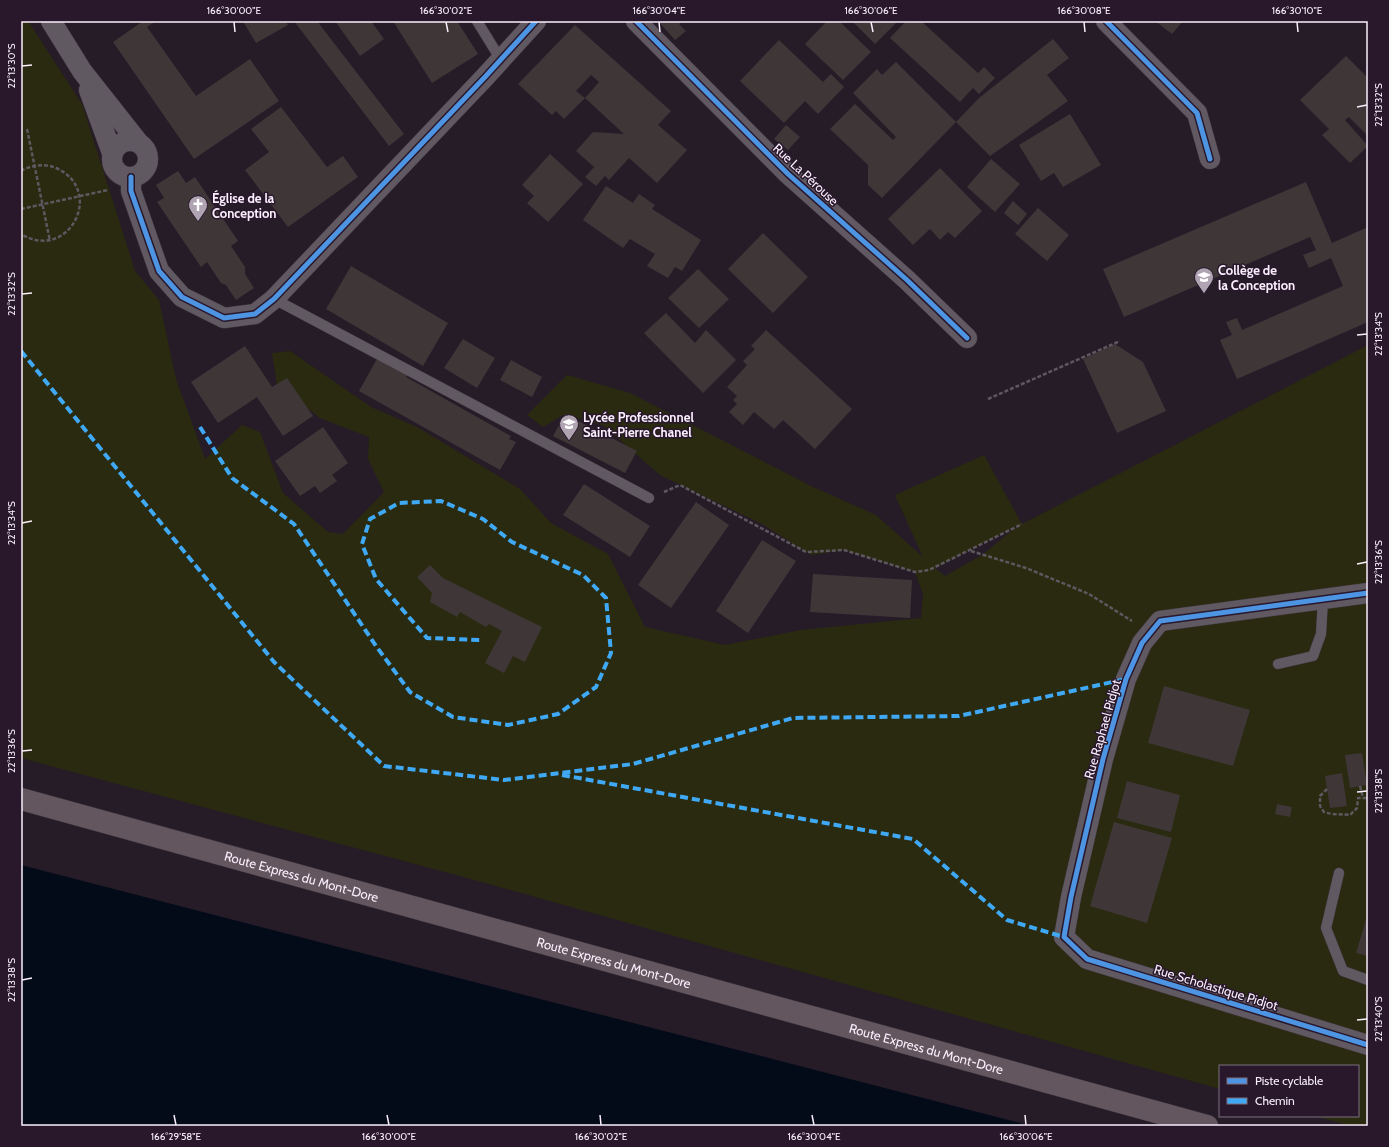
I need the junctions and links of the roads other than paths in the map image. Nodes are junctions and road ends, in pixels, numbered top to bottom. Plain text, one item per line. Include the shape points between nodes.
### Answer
1 (51, 21) edge
2 (477, 21) edge
3 (536, 21) edge
4 (636, 21) edge
5 (1106, 21) edge
6 (501, 60) junction
7 (82, 71) junction
8 (138, 142) junction
9 (112, 153) junction
10 (1210, 159) dead end
11 (131, 177) junction
12 (274, 299) junction
13 (967, 338) dead end
14 (649, 498) road end
15 (1368, 593) edge
16 (1323, 599) junction
17 (1278, 664) dead end
18 (21, 799) edge
19 (1339, 873) dead end
20 (1064, 938) joint
21 (1368, 980) edge
22 (1368, 1045) edge
23 (1208, 1126) edge

1 - 7 street
2 - 6 lane
3 - 6 street
4 - 13 street, Rue La Pérouse via 788,174 907,280
5 - 10 street via 1197,113
6 - 12 street
7 - 8 street
7 - 9 street
8 - 9 street via 120,144
8 - 11 street via 146,151 148,162 142,172
9 - 11 street via 115,171
11 - 12 street via 131,190 159,271 182,297 224,318 255,314
12 - 14 lane
15 - 16 street, Rue Raphael Pidjot
16 - 17 lane via 1322,634 1313,656
16 - 20 street, Rue Raphael Pidjot via 1160,621 1142,643 1126,679 1103,759
18 - 23 main road, Route Express du Mont-Dore
19 - 21 lane via 1326,928 1343,971
20 - 22 street, Rue Scholastique Pidjot via 1087,959

